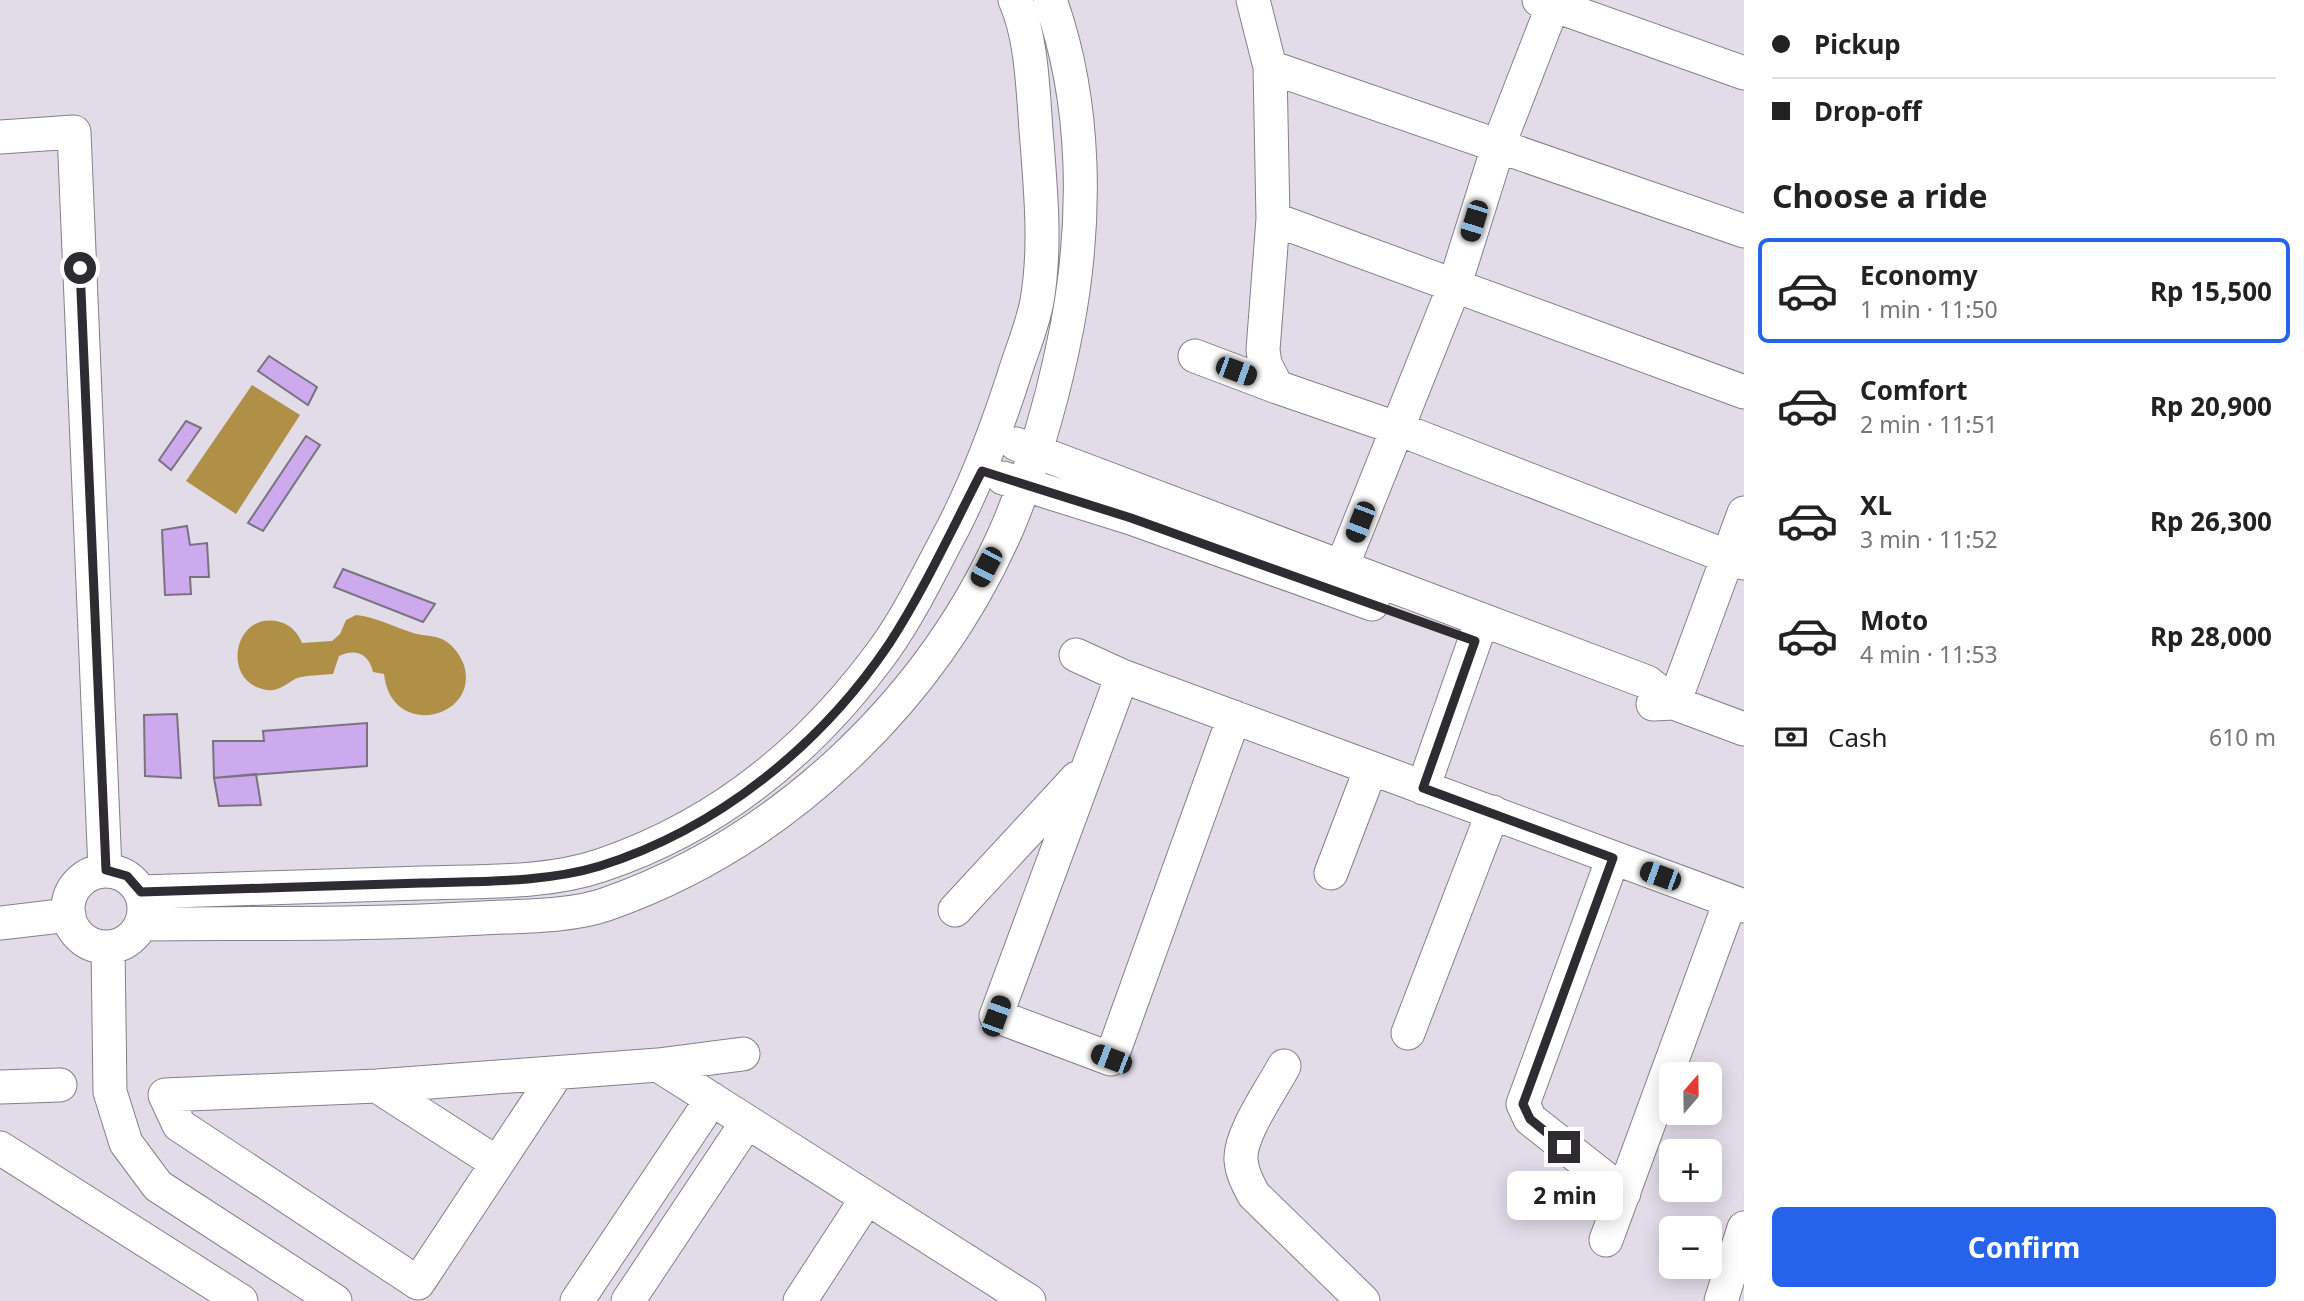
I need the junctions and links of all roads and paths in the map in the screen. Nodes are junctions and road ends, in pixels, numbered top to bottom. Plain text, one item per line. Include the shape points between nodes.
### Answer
1 (1015, 0) edge
2 (1050, 0) edge
3 (1253, 0) edge
4 (1549, 2) edge
5 (1063, 36) junction
6 (1026, 46) junction
7 (1270, 66) junction
8 (1744, 73) edge
9 (0, 137) edge
10 (1499, 144) junction
11 (1273, 219) junction
12 (1744, 230) edge
13 (1454, 287) junction
14 (1195, 356) dead end
15 (1277, 387) junction
16 (1744, 392) edge
17 (1396, 428) junction
18 (995, 437) junction
19 (1035, 451) junction
20 (982, 471) junction
21 (1024, 485) junction
22 (1137, 505) junction
23 (1744, 513) edge
24 (1736, 560) edge
25 (1341, 569) junction
26 (1479, 631) junction
27 (1076, 655) dead end
28 (1122, 676) junction
29 (1674, 703) junction
30 (1234, 717) junction
31 (1744, 729) edge
32 (1089, 765) junction
33 (1371, 768) junction
34 (1423, 788) junction
35 (1493, 812) junction
36 (1613, 858) junction
37 (106, 870) junction
38 (1331, 873) dead end
39 (351, 886) junction
40 (1737, 904) edge
41 (141, 908) junction
42 (956, 911) dead end
43 (69, 915) junction
44 (0, 923) edge
45 (348, 923) junction
46 (108, 947) junction
47 (1408, 1034) dead end
48 (743, 1054) dead end
49 (658, 1065) junction
50 (1284, 1066) dead end
51 (557, 1073) junction
52 (60, 1085) dead end
53 (377, 1086) junction
54 (0, 1087) edge
55 (712, 1100) junction
56 (747, 1122) junction
57 (0, 1148) edge
58 (497, 1163) junction
59 (1623, 1193) junction
60 (867, 1198) junction
61 (1744, 1228) edge
62 (1606, 1240) dead end
63 (241, 1301) edge
64 (335, 1301) edge
65 (577, 1301) edge
66 (628, 1301) edge
67 (800, 1301) edge
68 (1029, 1301) edge
69 (1363, 1301) edge
70 (1721, 1301) edge

1 - 6 street
2 - 5 street
3 - 7 street
4 - 8 street
4 - 10 street
5 - 6 street
5 - 19 street via 1082,197 1075,282 1058,370
6 - 18 street via 1043,222 1042,262 1037,304
7 - 10 street
7 - 11 street
9 - 37 street via 74,132
10 - 12 street
10 - 13 street
11 - 13 street
11 - 15 street via 1263,350
13 - 16 street
13 - 17 street
14 - 15 street
15 - 17 street
17 - 24 street
17 - 25 street
18 - 19 street
18 - 20 street
19 - 21 street
19 - 22 street
20 - 21 street
20 - 39 street via 888,644 827,719 756,786 654,845 598,866 529,878
21 - 22 street
21 - 45 street via 954,626 925,669 837,765 727,849 678,876 602,906 526,916
22 - 25 street
22 - 26 street
23 - 24 street
24 - 29 street
25 - 26 street
26 - 29 street via 1647,682
26 - 34 street
27 - 28 street
28 - 30 street
28 - 32 street
29 - 31 street
30 - 32 street via 1111,1059 996,1016
30 - 33 street
32 - 42 street
33 - 34 street
33 - 38 street
34 - 35 street
35 - 36 street
35 - 47 street
36 - 40 street
36 - 59 street via 1523,1104 1530,1119
37 - 41 street via 127,876
37 - 43 street via 77,884 68,904
39 - 41 street
39 - 45 street
40 - 59 street
41 - 45 street
41 - 46 street via 128,940
43 - 44 street
43 - 46 street via 86,941
46 - 64 street via 110,1092 126,1143 158,1186
48 - 49 street
49 - 51 street
49 - 55 street
50 - 69 street via 1245,1137 1240,1158 1245,1178 1254,1195
51 - 53 street
51 - 58 street
52 - 54 street
53 - 58 street
53 - 58 street via 165,1095 179,1125 418,1283
55 - 56 street
55 - 65 street
56 - 60 street
56 - 66 street
57 - 63 street
59 - 62 street
60 - 67 street
60 - 68 street
61 - 70 street

